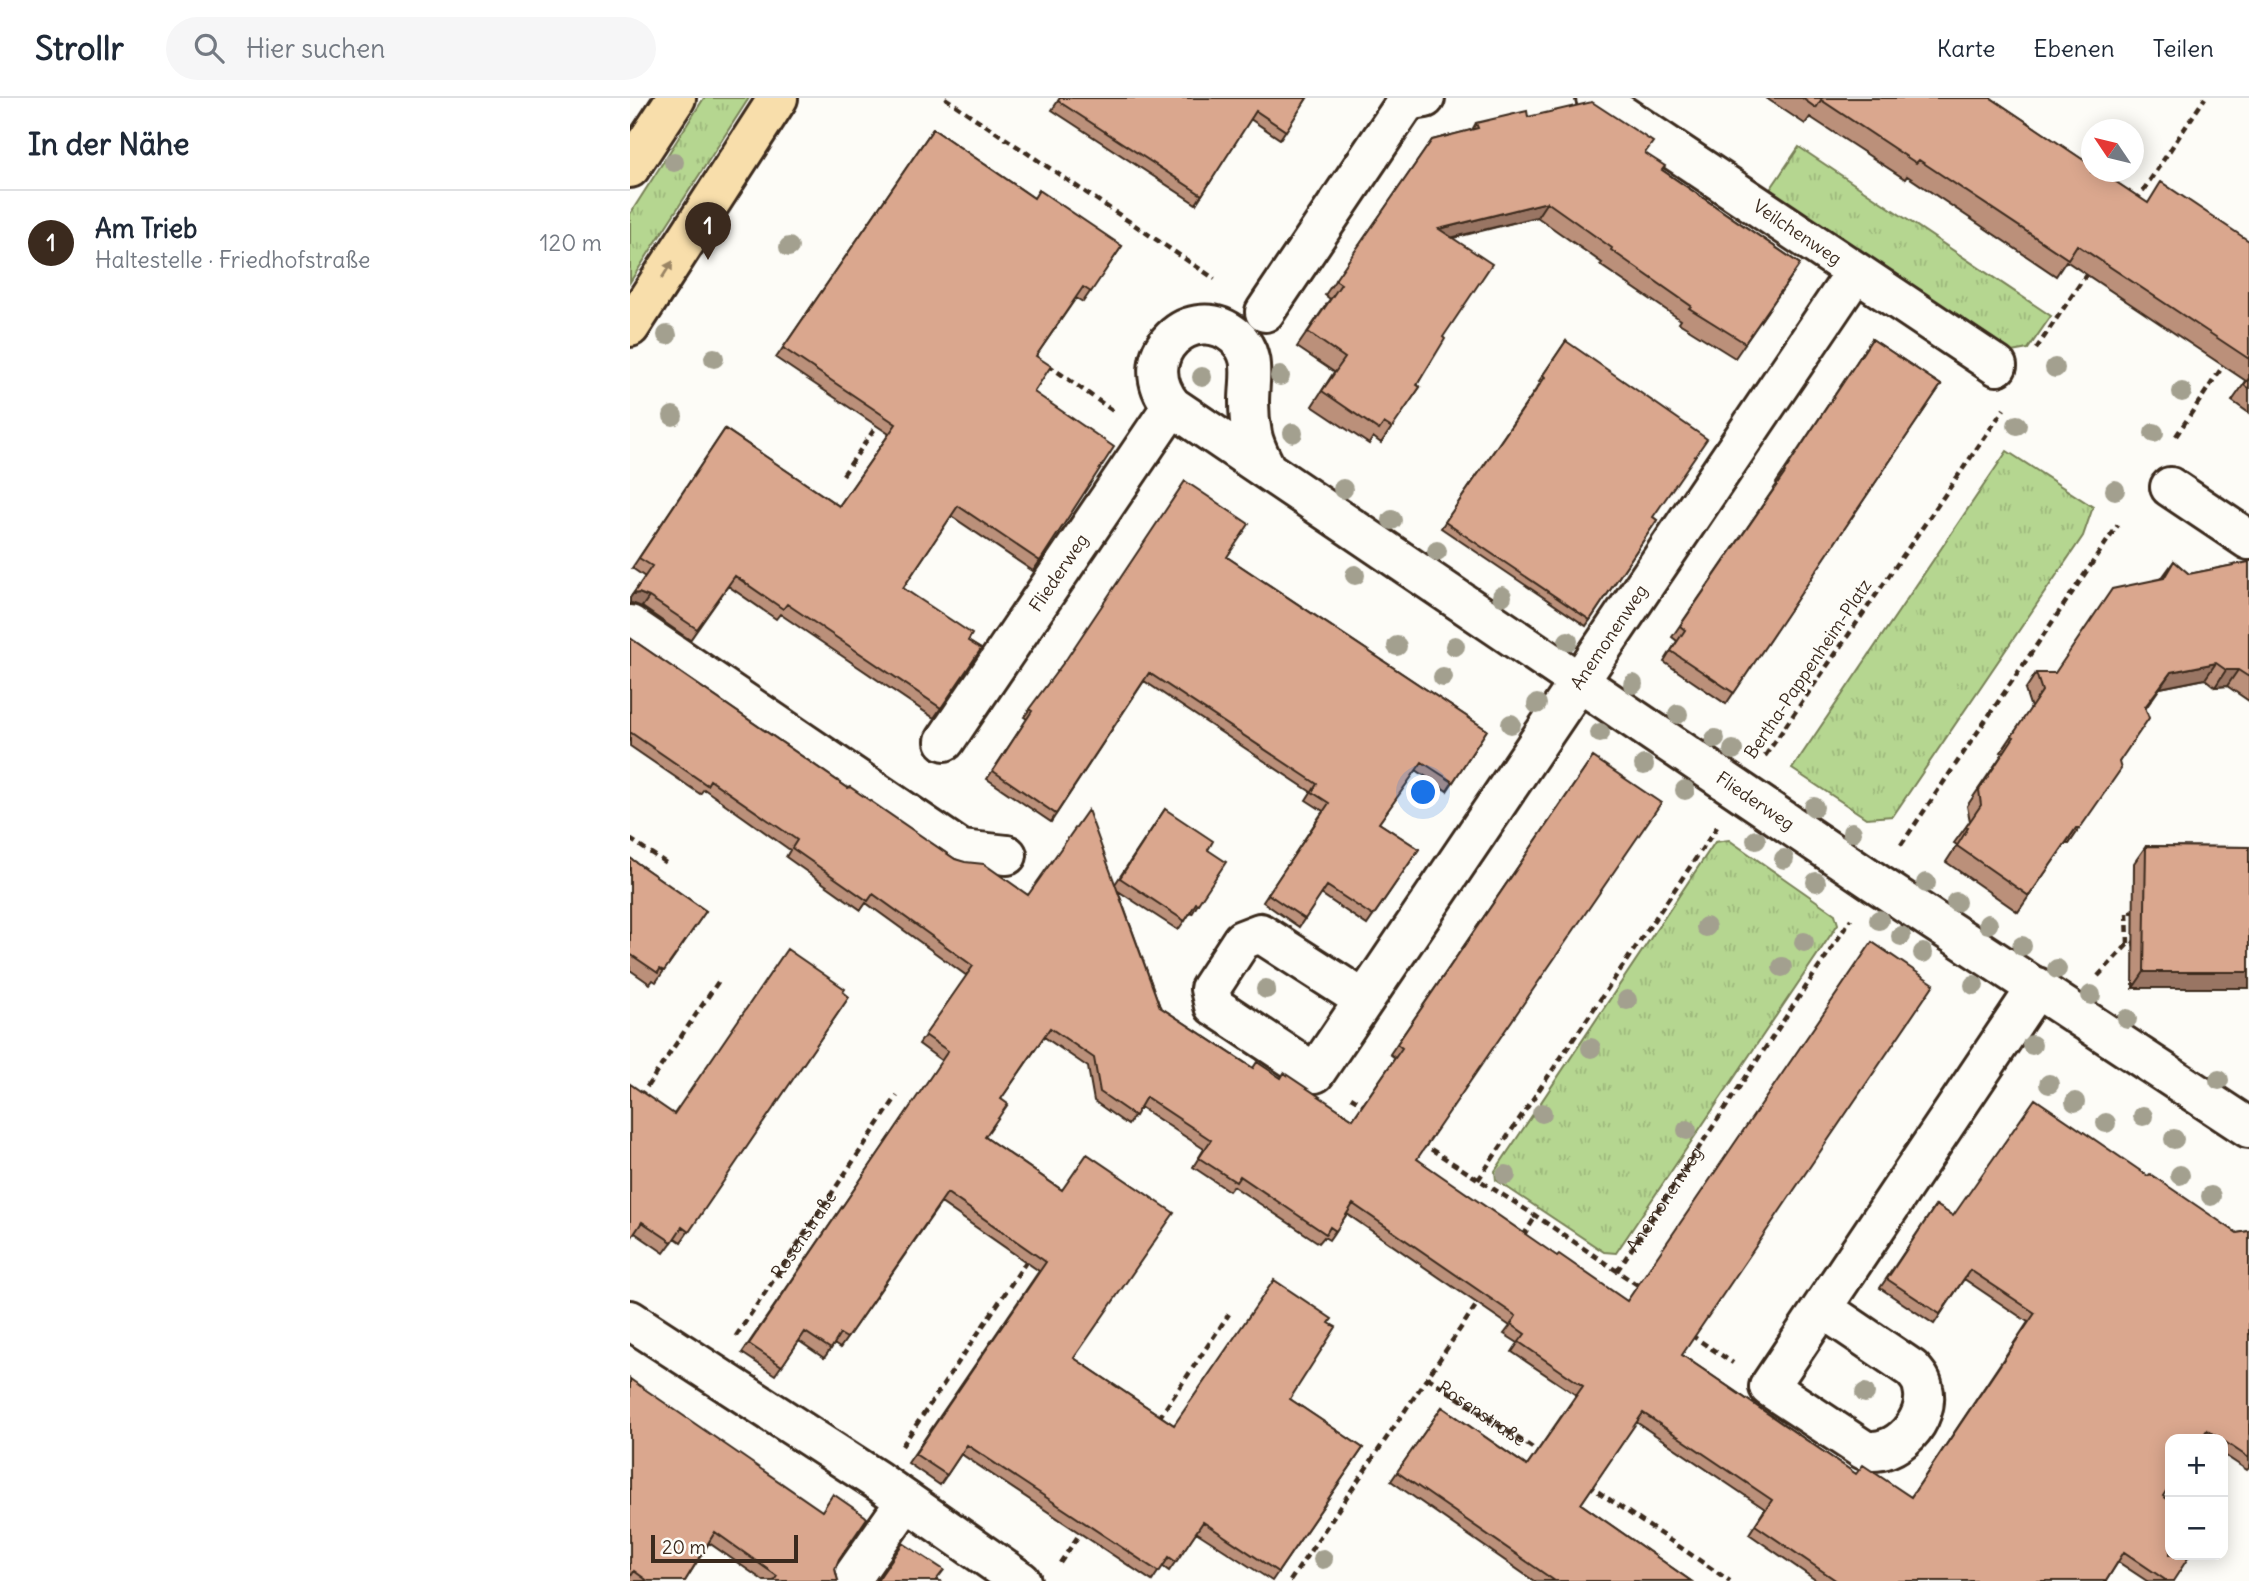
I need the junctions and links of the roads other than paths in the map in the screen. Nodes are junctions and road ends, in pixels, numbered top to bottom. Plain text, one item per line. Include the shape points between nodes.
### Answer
1 (676, 98) edge
2 (778, 98) edge
3 (1425, 98) edge
4 (1597, 98) edge
5 (630, 168) edge
6 (1855, 273) junction
7 (1265, 312) road end
8 (630, 327) edge
9 (1997, 366) dead end
10 (1161, 422) junction
11 (1266, 469) junction
12 (2170, 487) dead end
13 (2249, 540) edge
14 (630, 625) edge
15 (1578, 682) junction
16 (945, 741) dead end
17 (1007, 855) dead end
18 (2037, 987) junction
19 (1364, 1000) junction
20 (2249, 1129) edge
21 (1822, 1308) junction
22 (630, 1320) edge
23 (892, 1491) junction
24 (1038, 1576) edge
25 (850, 1581) edge

1 - 5 main road
8 -> 2 main road
3 - 7 street via 1407,101
4 - 6 street, Veilchenweg
6 - 9 street, Veilchenweg
6 - 15 street, Anemonenweg
10 - 11 street, Fliederweg
10 - 11 street via 1162,394 1157,381 1161,354 1178,333 1199,325 1215,326 1235,336 1249,358 1252,437
10 - 16 street, Fliederweg
11 - 15 street, Fliederweg
12 - 13 street
14 - 17 street via 961,850
15 - 18 street, Fliederweg
15 - 19 street, Anemonenweg
18 - 20 street, Fliederweg
18 - 21 street
19 - 19 street, Anemonenweg via 1315,1073 1214,1006 1210,989 1242,940 1260,933
21 - 21 street via 1769,1387 1864,1450 1886,1450 1912,1430 1923,1404 1919,1377
22 - 23 street
23 - 24 street
23 - 25 street

